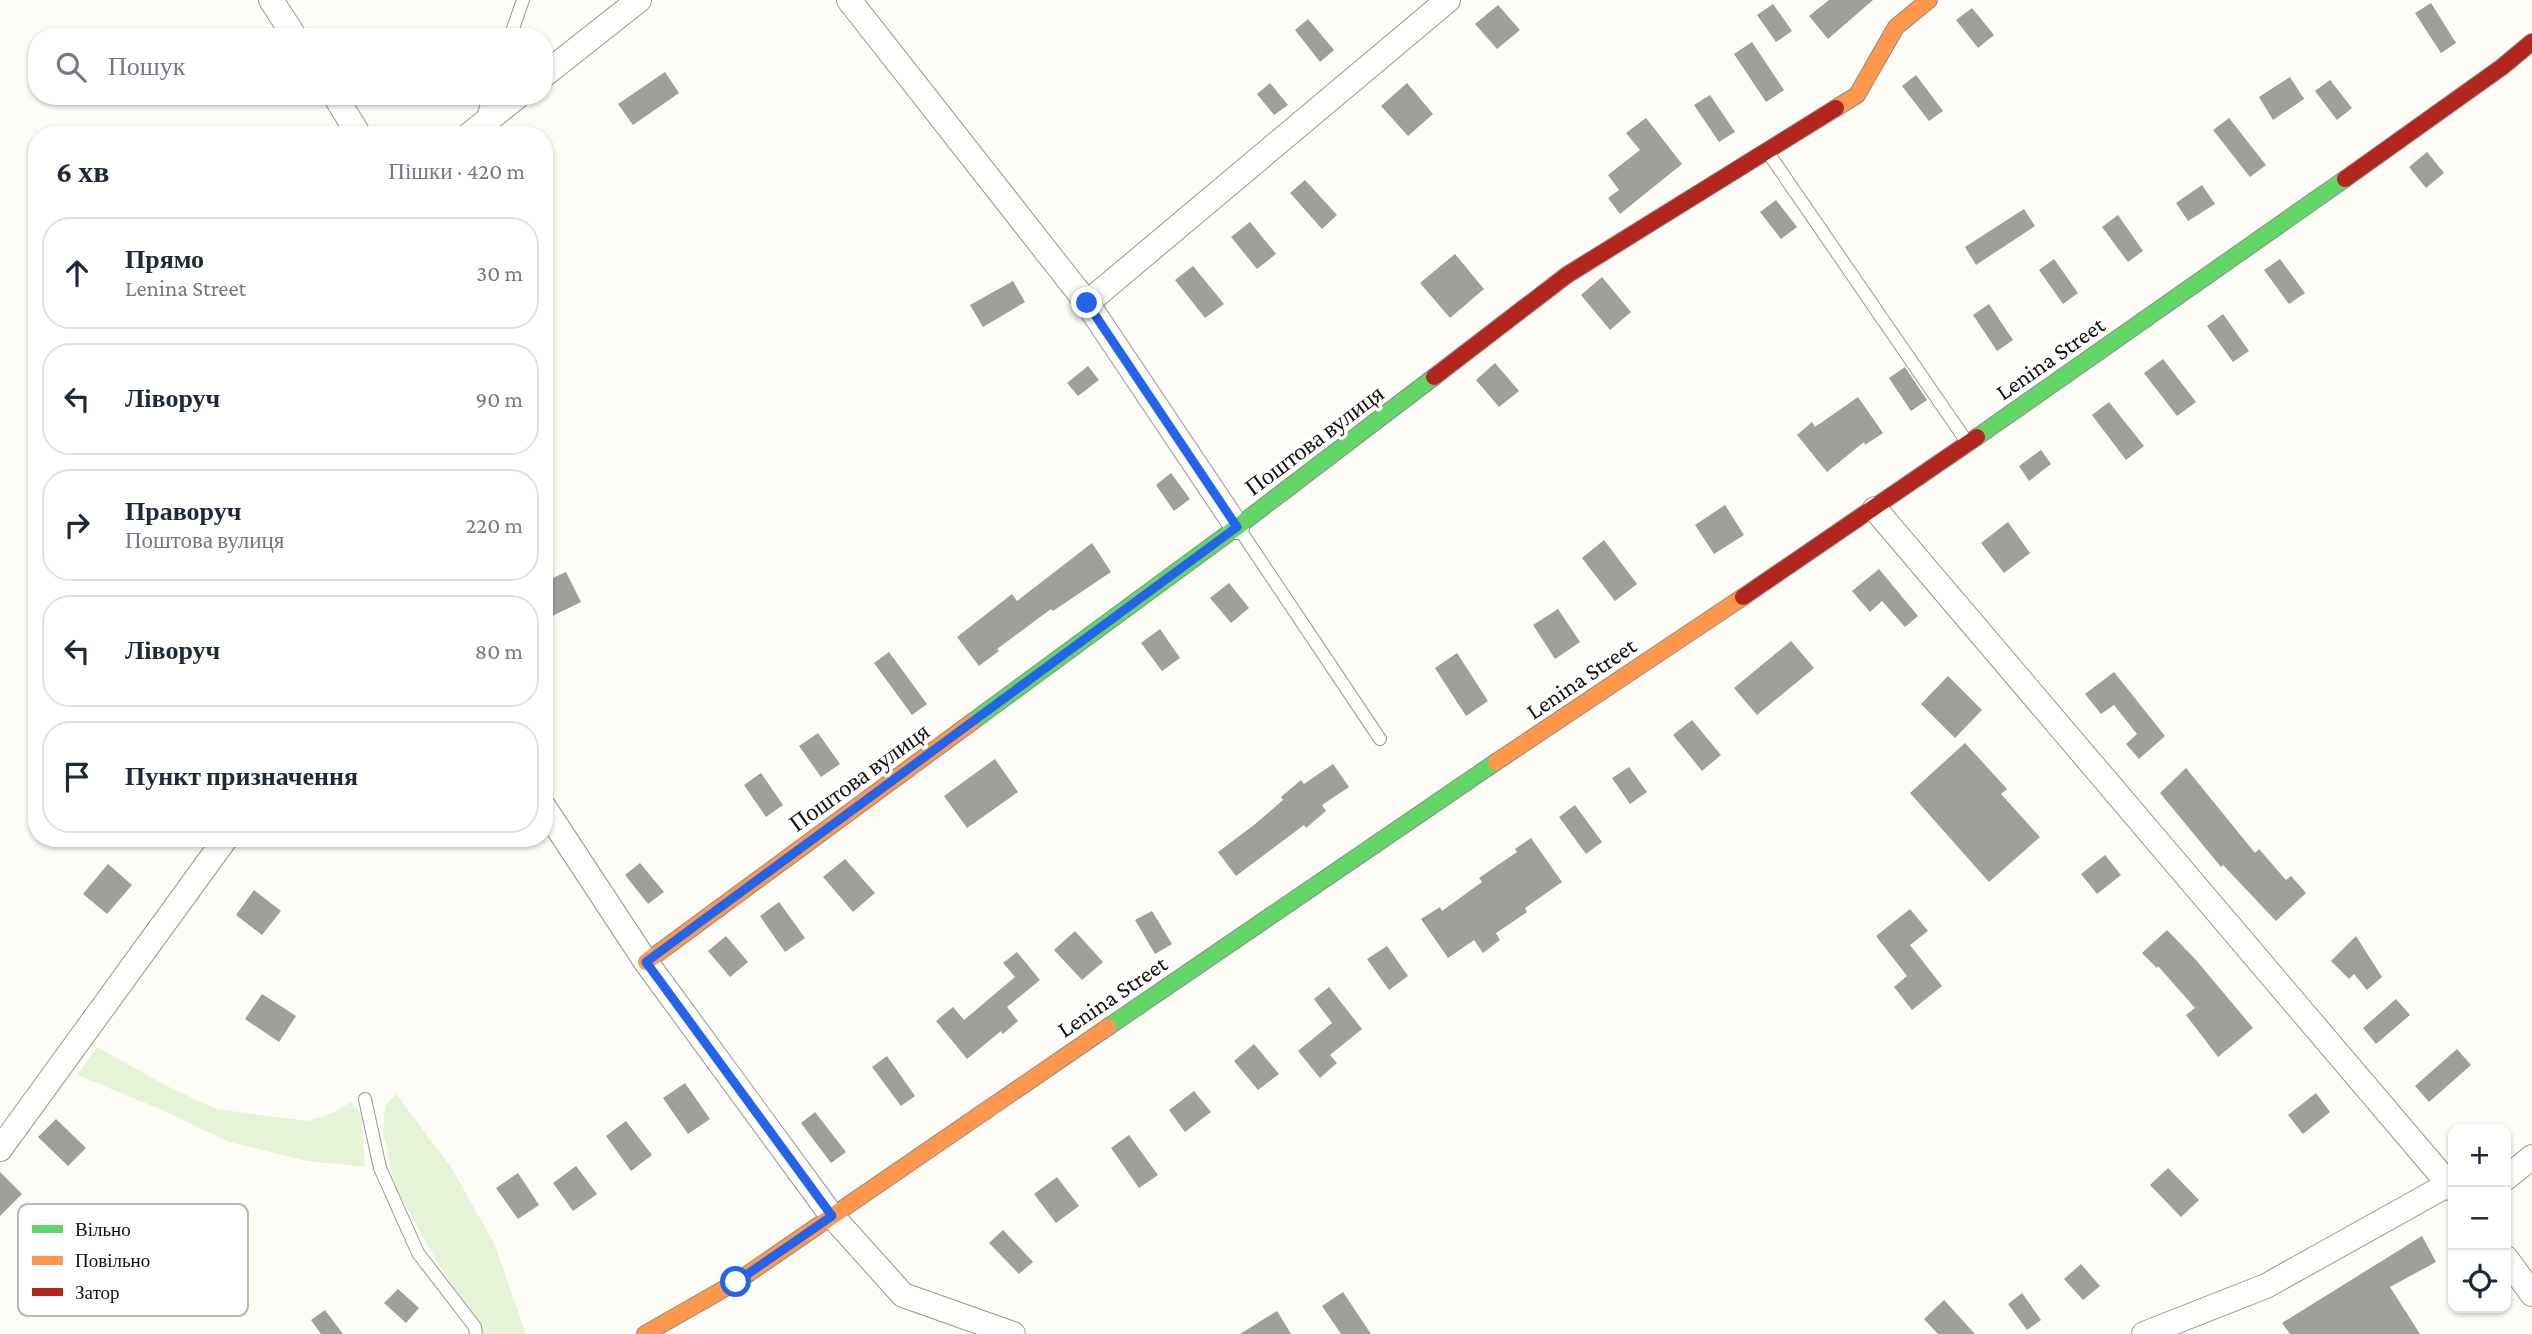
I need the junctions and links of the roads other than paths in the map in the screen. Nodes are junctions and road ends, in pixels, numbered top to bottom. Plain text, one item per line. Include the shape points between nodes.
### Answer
1 (271, 0) edge
2 (523, 0) edge
3 (639, 0) edge
4 (849, 0) edge
5 (1448, 0) edge
6 (1929, 0) edge
7 (289, 28) edge
8 (513, 28) edge
9 (2532, 42) edge
10 (553, 68) edge
11 (341, 105) edge
12 (485, 105) edge
13 (507, 105) edge
14 (353, 126) edge
15 (476, 126) edge
16 (480, 126) edge
17 (1767, 151) junction
18 (1087, 303) junction
19 (1968, 444) junction
20 (1875, 509) junction
21 (1237, 527) junction
22 (1380, 739) dead end
23 (553, 821) edge
24 (219, 847) edge
25 (646, 962) junction
26 (365, 1099) dead end
27 (0, 1149) edge
28 (2532, 1157) edge
29 (2511, 1174) edge
30 (2448, 1183) edge
31 (2448, 1189) edge
32 (832, 1216) junction
33 (2511, 1265) edge
34 (2532, 1294) edge
35 (476, 1334) edge
36 (645, 1334) edge
37 (1013, 1334) edge
38 (2144, 1334) edge

1 - 7 street
2 - 8 lane
3 - 10 street
4 - 18 street
5 - 18 street
6 - 17 street, Поштова вулиця via 1896,27 1857,95
9 - 19 street, Lenina Street via 2431,119
11 - 14 street
12 - 15 lane
13 - 16 street
17 - 19 lane
17 - 21 street, Поштова вулиця via 1567,275
18 - 21 street
19 - 20 street, Lenina Street
20 - 30 street
20 - 32 street, Lenina Street via 1420,813
21 - 22 lane
21 - 25 street, Поштова вулиця
23 - 25 street
24 - 27 street
25 - 32 street
26 - 35 lane via 380,1168 418,1253
28 - 29 street
31 - 38 street via 2266,1286
32 - 36 street, Lenina Street via 736,1282
32 - 37 street via 903,1295
33 - 34 street

